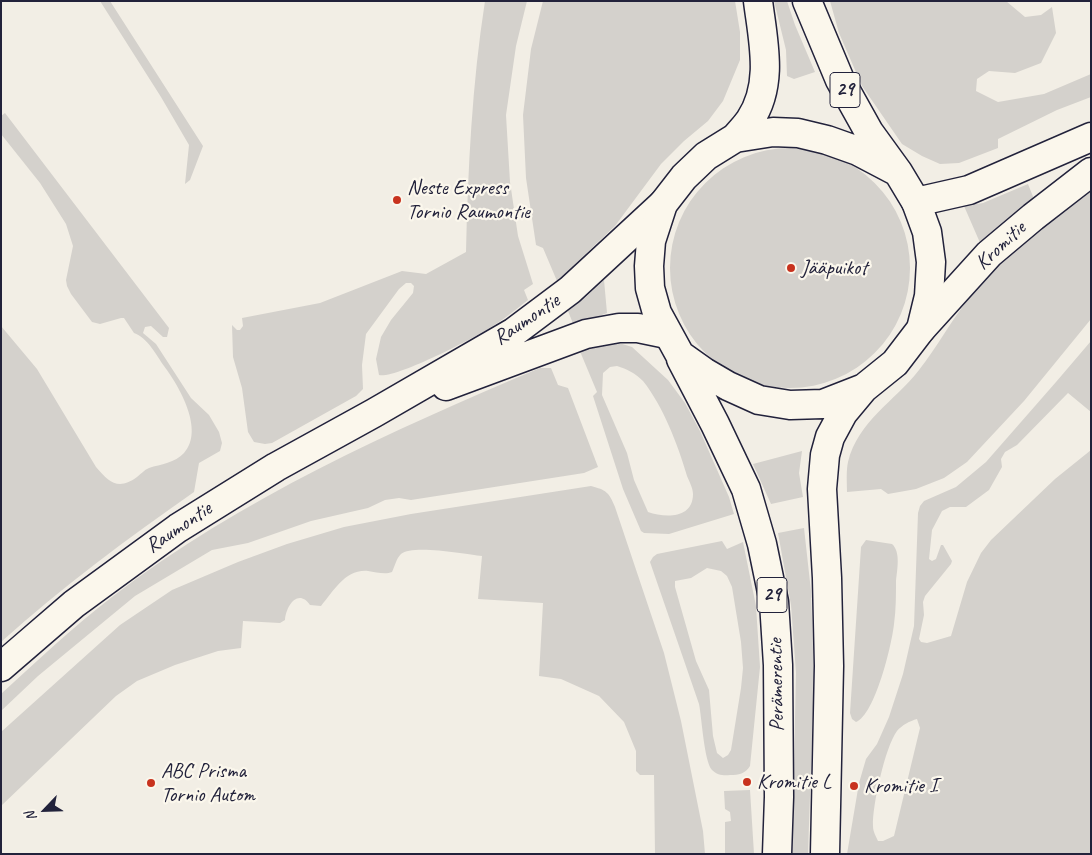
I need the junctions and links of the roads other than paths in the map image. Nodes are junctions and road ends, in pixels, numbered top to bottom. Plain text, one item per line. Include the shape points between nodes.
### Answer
1 (758, 1) edge
2 (807, 1) edge
3 (1091, 137) edge
4 (735, 138) junction
5 (898, 172) junction
6 (1091, 172) edge
7 (916, 202) junction
8 (663, 204) junction
9 (921, 329) junction
10 (673, 344) junction
11 (864, 388) junction
12 (374, 413) junction
13 (1, 668) edge
14 (776, 854) edge
15 (824, 854) edge

1 - 4 main road, 29 via 765,83 759,104
2 - 5 main road, 29 via 840,80 869,132
3 - 7 main road via 969,190
4 - 5 main road, 29 via 773,132 798,133 858,151
4 - 8 main road, 29 via 706,156
5 - 7 main road, 29
6 - 9 main road, Kromitie via 989,254
7 - 9 main road, 29 via 927,232 931,262 929,296
8 - 10 main road, 29 via 651,241 650,288 656,313
8 - 12 main road, Raumontie via 570,290 514,332
9 - 11 main road, 29 via 895,363
10 - 11 main road, 29 via 704,372 759,400 790,405 823,404
10 - 12 main road, Raumontie via 638,328 586,334
10 - 14 main road, Perämerentie / 29 via 746,490 774,602 778,665
11 - 15 main road, 29 via 843,413 830,437 824,464 822,489 829,666
12 - 13 main road, Raumontie via 276,467 178,528 74,604

